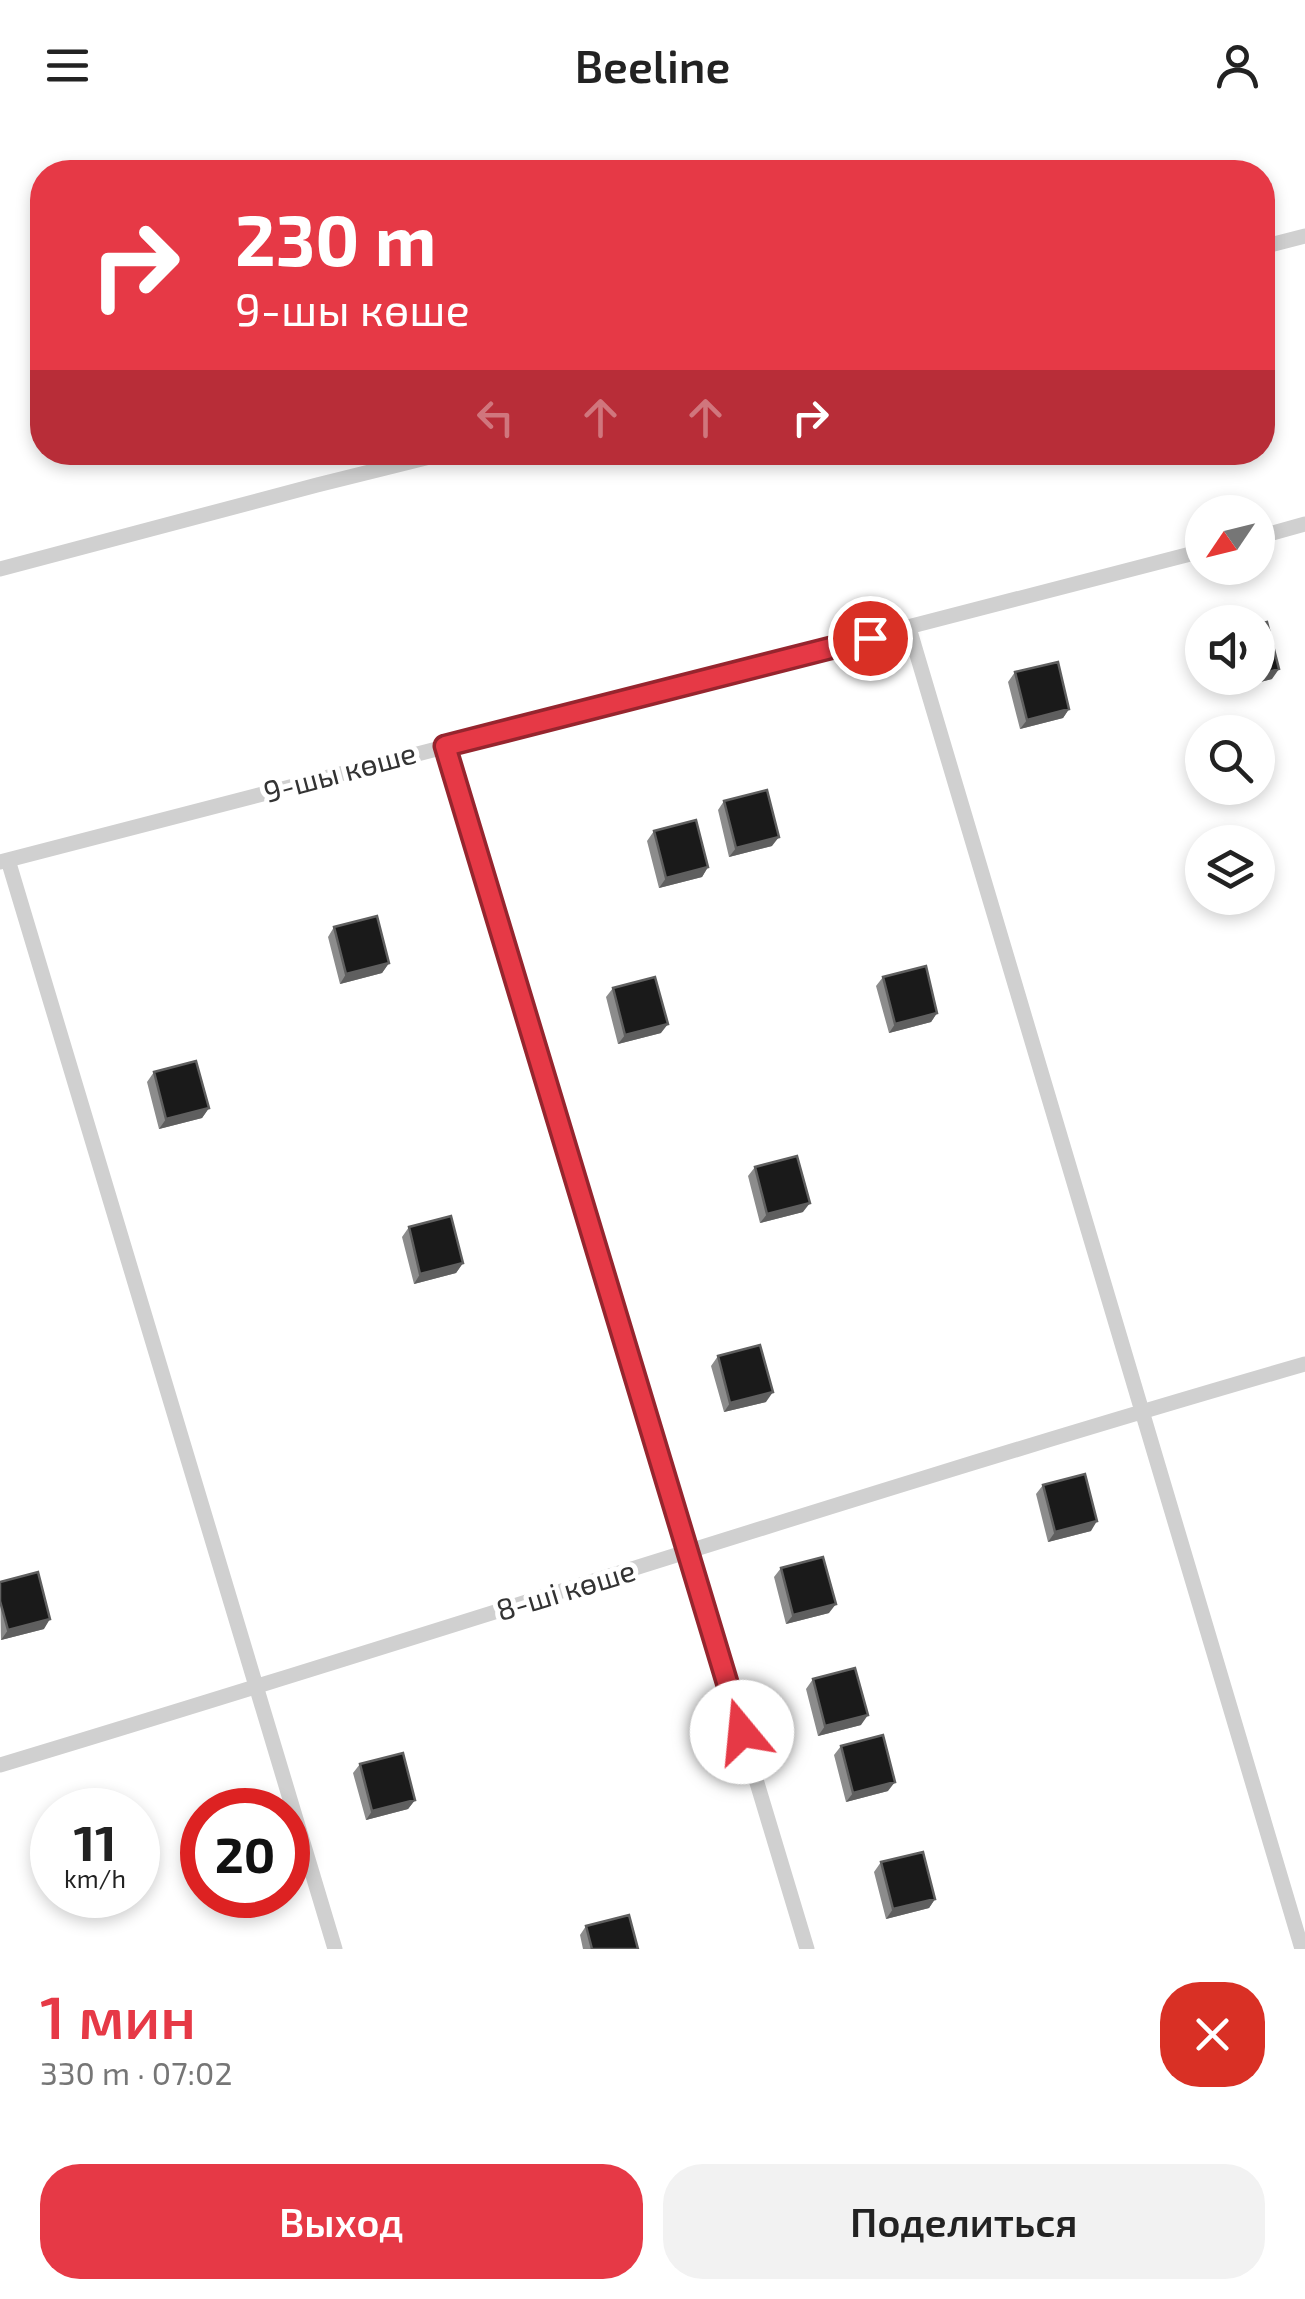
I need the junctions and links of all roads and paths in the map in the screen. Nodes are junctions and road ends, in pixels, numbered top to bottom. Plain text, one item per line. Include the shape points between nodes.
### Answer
1 (1305, 236) edge
2 (1275, 244) edge
3 (398, 465) edge
4 (1305, 524) edge
5 (1275, 532) edge
6 (1185, 555) edge
7 (0, 569) edge
8 (908, 628) junction
9 (445, 746) junction
10 (4, 861) edge
11 (1305, 1364) edge
12 (1142, 1411) junction
13 (688, 1552) junction
14 (258, 1688) junction
15 (0, 1765) edge
16 (335, 1949) edge
17 (807, 1949) edge
18 (1302, 1949) edge

1 - 2 lane
3 - 7 lane
4 - 5 lane
6 - 8 lane, 9-шы көше
8 - 9 lane, 9-шы көше
8 - 12 lane
9 - 10 lane, 9-шы көше
9 - 13 lane
10 - 14 lane
11 - 12 lane, 8-ші көше
12 - 13 lane, 8-ші көше
12 - 18 lane
13 - 14 lane, 8-ші көше
13 - 17 lane
14 - 15 lane, 8-ші көше
14 - 16 lane

